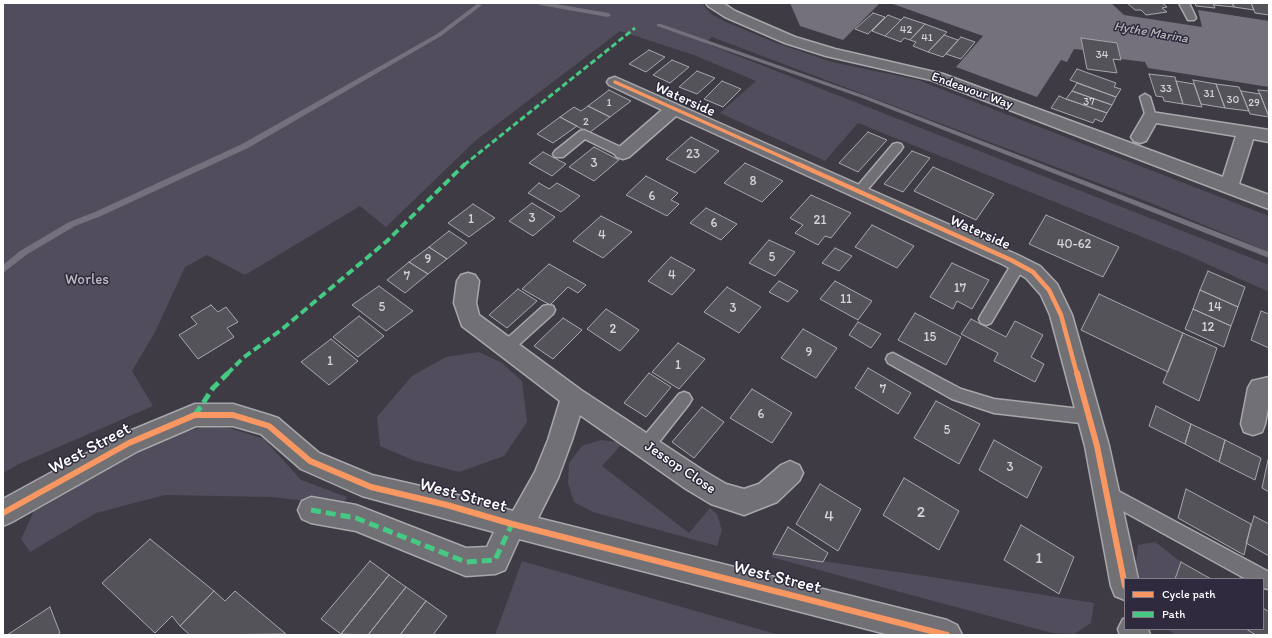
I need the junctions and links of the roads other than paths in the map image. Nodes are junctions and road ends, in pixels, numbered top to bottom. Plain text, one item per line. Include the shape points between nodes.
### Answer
1 (713, 3) edge
2 (1184, 3) edge
3 (1190, 18) dead end
4 (615, 82) dead end
5 (1146, 96) dead end
6 (673, 108) junction
7 (1151, 117) junction
8 (1246, 132) junction
9 (1140, 136) dead end
10 (1269, 136) edge
11 (897, 147) dead end
12 (623, 153) joint
13 (558, 154) dead end
14 (1229, 187) junction
15 (859, 192) junction
16 (1269, 202) edge
17 (1019, 264) junction
18 (468, 281) dead end
19 (548, 310) dead end
20 (986, 319) dead end
21 (506, 347) junction
22 (893, 359) dead end
23 (1269, 387) edge
24 (573, 397) junction
25 (684, 399) dead end
26 (1089, 417) junction
27 (1253, 424) dead end
28 (646, 446) junction
29 (790, 473) dead end
30 (1107, 493) junction
31 (311, 510) dead end
32 (3, 513) edge
33 (516, 524) junction
34 (1262, 578) edge
35 (1264, 579) edge
36 (1124, 581) edge
37 (1267, 581) dead end
38 (947, 635) edge

1 - 14 street, Endeavour Way via 730,14 790,40 832,53 937,77
2 - 3 lane
4 - 6 street, Waterside
5 - 7 lane
6 - 12 street
6 - 15 street, Waterside
7 - 8 street
7 - 9 street
8 - 10 street
8 - 14 street
11 - 15 lane
12 - 13 lane via 584,134
14 - 16 street, Endeavour Way
15 - 17 street, Waterside
17 - 20 lane
17 - 26 street, Waterside via 1033,272 1049,290 1061,315
18 - 21 street, Jessop Close via 465,303 470,320
19 - 21 lane
21 - 24 street, Jessop Close
22 - 26 lane via 957,394 994,406
23 - 27 street via 1260,388
24 - 28 street, Jessop Close
24 - 33 street via 545,478
25 - 28 lane
26 - 30 street, Waterside
28 - 29 street, Jessop Close via 720,495 744,502 768,493
30 - 34 lane
30 - 36 street, Waterside
31 - 33 street via 356,518 466,562 495,560
32 - 33 street, West Street via 129,443 195,415 233,415 269,426 310,461 372,487
33 - 38 street, West Street
35 - 37 lane

